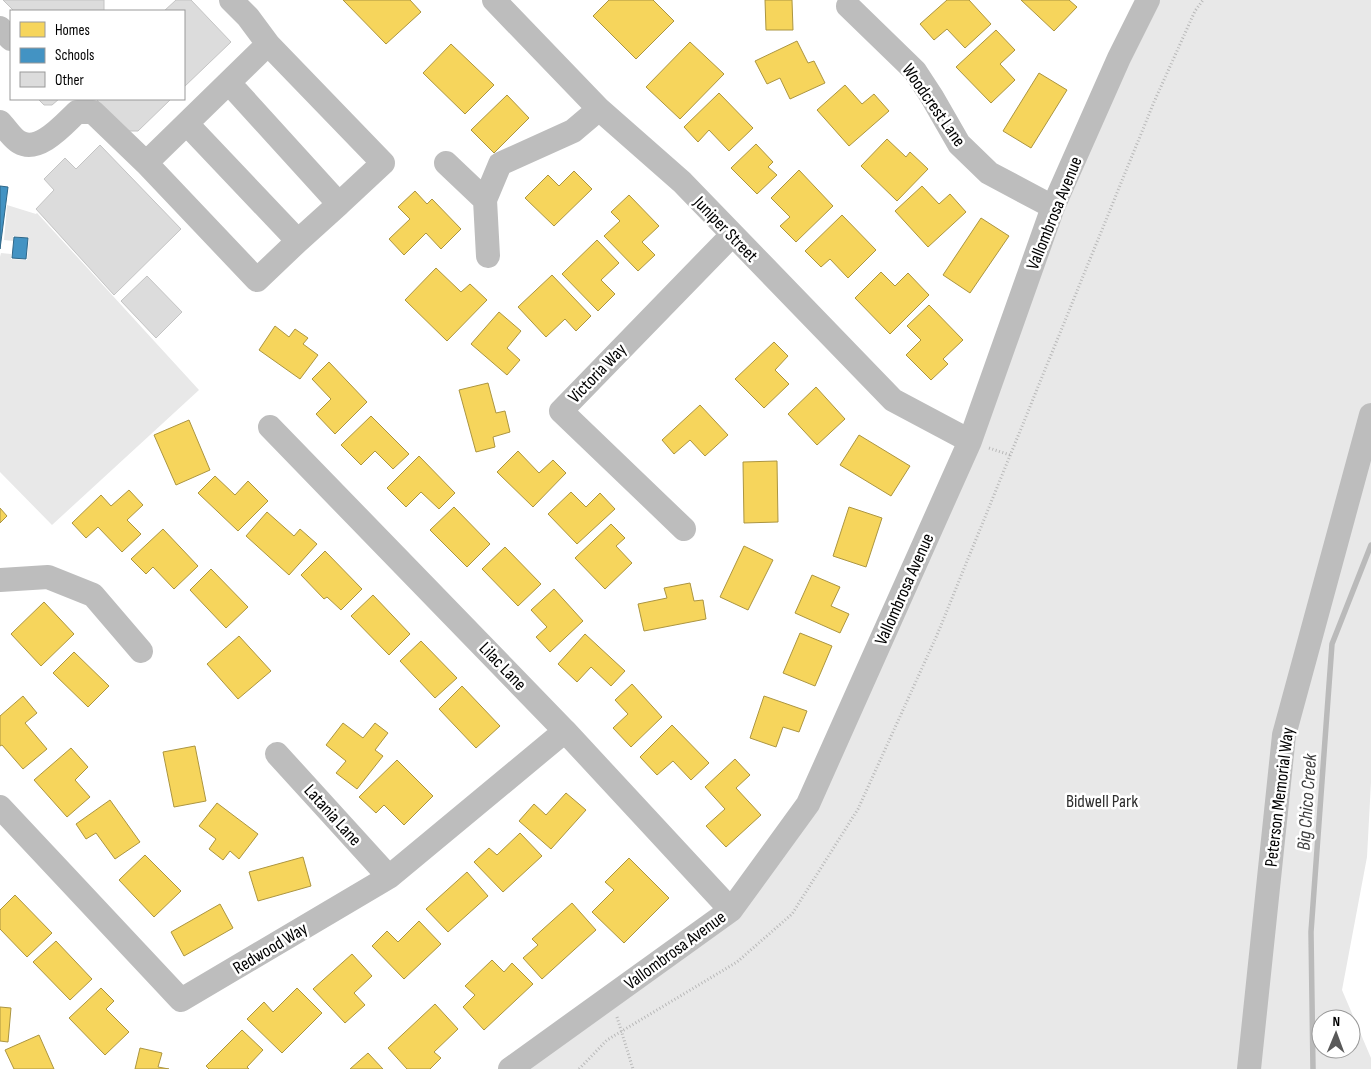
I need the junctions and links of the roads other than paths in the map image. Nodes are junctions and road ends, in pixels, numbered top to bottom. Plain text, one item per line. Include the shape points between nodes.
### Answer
1 (231, 0) edge
2 (494, 0) edge
3 (1148, 0) edge
4 (848, 6) dead end
5 (0, 28) edge
6 (10, 38) edge
7 (268, 44) junction
8 (229, 82) junction
9 (72, 105) edge
10 (599, 109) junction
11 (0, 122) edge
12 (187, 124) junction
13 (146, 163) junction
14 (446, 164) dead end
15 (485, 200) junction
16 (339, 204) junction
17 (1053, 207) junction
18 (732, 235) junction
19 (298, 241) junction
20 (488, 256) dead end
21 (1370, 418) edge
22 (270, 427) dead end
23 (970, 442) junction
24 (684, 529) dead end
25 (0, 580) edge
26 (141, 652) dead end
27 (565, 731) junction
28 (276, 754) dead end
29 (0, 807) edge
30 (389, 877) junction
31 (731, 910) junction
32 (510, 1069) edge
33 (1249, 1069) edge

1 - 7 street
2 - 10 street, Juniper Street
3 - 17 street, Vallombrosa Avenue
4 - 17 street, Woodcrest Lane via 915,71 959,144 989,173
5 - 6 street
7 - 8 street
7 - 16 street via 383,163
8 - 12 street
8 - 16 street
9 - 11 street via 42,143 19,142
9 - 13 street via 93,112
10 - 15 street via 573,131 500,164
10 - 18 street, Juniper Street via 682,182
12 - 13 street
12 - 19 street
13 - 19 street via 257,280
14 - 15 street
15 - 20 street
16 - 19 street
17 - 23 street, Vallombrosa Avenue
18 - 23 street, Juniper Street via 893,400
18 - 24 street, Victoria Way via 561,410
21 - 33 street, Peterson Memorial Way via 1284,735
22 - 27 street, Lilac Lane
23 - 31 street, Vallombrosa Avenue via 808,804
25 - 26 street via 48,577 93,595
27 - 30 street, Redwood Way
27 - 31 street, Lilac Lane
28 - 30 street, Latania Lane
29 - 30 street, Redwood Way via 181,1000
31 - 32 street, Vallombrosa Avenue

